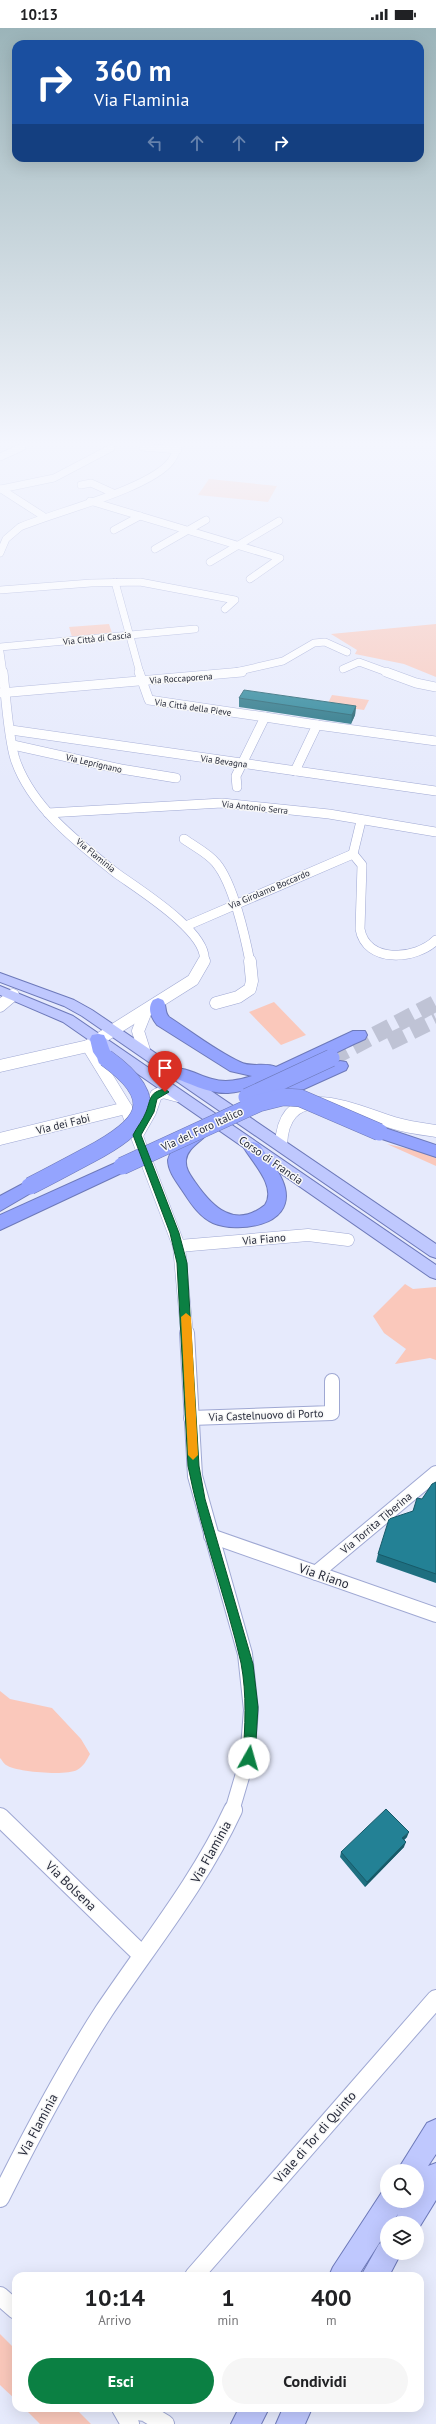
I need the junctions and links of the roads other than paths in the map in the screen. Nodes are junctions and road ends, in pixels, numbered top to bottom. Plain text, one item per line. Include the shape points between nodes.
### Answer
1 (215, 559) edge
2 (279, 559) edge
3 (210, 562) dead end
4 (250, 579) dead end
5 (115, 582) junction
6 (0, 590) edge
7 (224, 609) dead end
8 (195, 629) dead end
9 (130, 636) junction
10 (0, 647) edge
11 (0, 652) edge
12 (347, 652) dead end
13 (344, 669) dead end
14 (142, 681) junction
15 (436, 687) edge
16 (3, 693) edge
17 (265, 717) junction
18 (317, 725) junction
19 (11, 730) junction
20 (436, 741) edge
21 (13, 745) junction
22 (242, 763) junction
23 (295, 771) junction
24 (176, 778) dead end
25 (237, 787) dead end
26 (436, 791) edge
27 (48, 813) junction
28 (361, 821) junction
29 (436, 832) edge
30 (184, 840) dead end
31 (353, 854) junction
32 (234, 904) junction
33 (186, 926) junction
34 (436, 940) edge
35 (0, 977) edge
36 (6, 993) edge
37 (216, 1003) dead end
38 (0, 1006) edge
39 (152, 1007) junction
40 (112, 1030) junction
41 (359, 1035) dead end
42 (93, 1043) junction
43 (144, 1050) junction
44 (0, 1066) edge
45 (289, 1066) junction
46 (178, 1073) junction
47 (178, 1096) junction
48 (259, 1103) junction
49 (126, 1108) junction
50 (202, 1130) junction
51 (436, 1131) edge
52 (137, 1135) junction
53 (0, 1139) edge
54 (281, 1145) junction
55 (253, 1148) junction
56 (436, 1150) edge
57 (121, 1161) junction
58 (0, 1204) edge
59 (0, 1211) edge
60 (0, 1223) edge
61 (348, 1240) dead end
62 (179, 1246) junction
63 (436, 1252) edge
64 (436, 1273) edge
65 (332, 1381) dead end
66 (191, 1418) junction
67 (436, 1473) edge
68 (211, 1536) junction
69 (316, 1573) junction
70 (436, 1615) edge
71 (0, 1817) edge
72 (142, 1955) junction
73 (436, 1999) edge
74 (436, 2132) edge
75 (415, 2164) edge
76 (436, 2176) edge
77 (0, 2198) edge
78 (386, 2208) edge
79 (411, 2216) edge
80 (384, 2260) edge
81 (197, 2272) edge
82 (345, 2272) edge
83 (376, 2272) edge
84 (0, 2296) edge
85 (12, 2306) edge
86 (252, 2412) edge
87 (296, 2412) edge
88 (124, 2416) edge
89 (165, 2424) edge
90 (245, 2424) edge
91 (290, 2424) edge

1 - 3 street
2 - 4 street
5 - 6 street
5 - 7 street via 152,583 180,591 235,600
5 - 9 street, Via Città della Pieve
8 - 9 street, Via Città di Cascia
9 - 10 street, Via Città di Cascia
9 - 14 street, Via Città della Pieve
11 - 16 street, Via Flaminia
12 - 14 street, Via Roccaporena via 325,642 314,643 288,659 256,669 212,676
13 - 15 street via 359,662 416,684
14 - 16 street, Via Roccaporena
14 - 17 street, Via Città della Pieve via 146,698 154,703
16 - 19 street, Via Flaminia
17 - 18 street, Via Città della Pieve
17 - 22 street
18 - 20 street
18 - 23 street
19 - 21 street, Via Flaminia
19 - 22 street, Via Bevagna
21 - 24 street, Via Leprignano via 106,766
21 - 27 street, Via Flaminia via 20,772
22 - 23 street, Via Bevagna
22 - 25 street via 236,776
23 - 26 street, Via Bevagna
27 - 28 street, Via Antonio Serra via 222,803 329,814
27 - 33 street, Via Flaminia
28 - 29 street, Via Antonio Serra
28 - 31 street
30 - 32 street via 215,861 221,869
31 - 32 street, Via Girolamo Boccardo
31 - 34 street via 362,865 360,923 361,937 366,943 383,953 405,955 423,951
32 - 33 street, Via Girolamo Boccardo
32 - 37 street via 251,961 252,984 241,995
33 - 39 street, Via Flaminia via 204,950 203,967 193,980
35 - 40 main road, Corso di Francia via 69,1003
36 - 38 street
36 - 42 main road, Corso di Francia via 62,1015
39 - 40 street, Via Flaminia
39 - 43 street via 138,1031
39 - 45 highway via 162,1021 229,1064 255,1071
40 - 42 street, Via Flaminia
40 - 43 main road, Corso di Francia
41 - 45 highway
42 - 44 street
42 - 47 main road, Corso di Francia
42 - 49 street, Via Flaminia
42 - 58 highway, bridge via 106,1058 126,1071 136,1082 142,1100 138,1117 117,1140
43 - 46 main road, Corso di Francia
45 - 46 highway via 254,1081 228,1087 213,1085
46 - 54 main road, Corso di Francia
47 - 52 street via 163,1092 156,1095
47 - 55 main road, Corso di Francia
48 - 50 highway, Via del Foro Italico, bridge
48 - 56 highway, bridge via 283,1097 300,1098 379,1132
48 - 57 highway, Via del Foro Italico, bridge via 335,1062
49 - 52 street, Via Flaminia
49 - 53 street, Via dei Fabi
50 - 55 highway via 181,1151 177,1161 179,1170 191,1190 214,1216 227,1221 245,1221 267,1213 276,1204 277,1190
50 - 57 highway, Via del Foro Italico, bridge
51 - 54 street via 396,1124 323,1101 305,1105 290,1116 283,1128
52 - 62 street, Via Flaminia
54 - 63 main road, Corso di Francia
55 - 64 main road, Corso di Francia
57 - 59 highway, Via del Foro Italico
57 - 60 highway, Via del Foro Italico
61 - 62 street, Via Fiano via 308,1235
62 - 66 street, Via Flaminia via 185,1301
65 - 66 street, Via Castelnuovo di Porto via 332,1413
66 - 68 street, Via Flaminia via 195,1476
67 - 69 street, Via Torrita Tiberina
68 - 69 street, Via Riano
68 - 72 street, Via Flaminia via 249,1676 252,1718 249,1758 237,1802 223,1835 195,1882
69 - 70 street, Via Riano
71 - 72 street, Via Bolsena
72 - 77 street, Via Flaminia via 74,2060
73 - 81 street, Viale di Tor di Quinto
74 - 75 main road
76 - 79 main road
78 - 82 main road
80 - 83 main road
84 - 85 street
86 - 90 main road
87 - 91 main road
88 - 89 street via 145,2412

